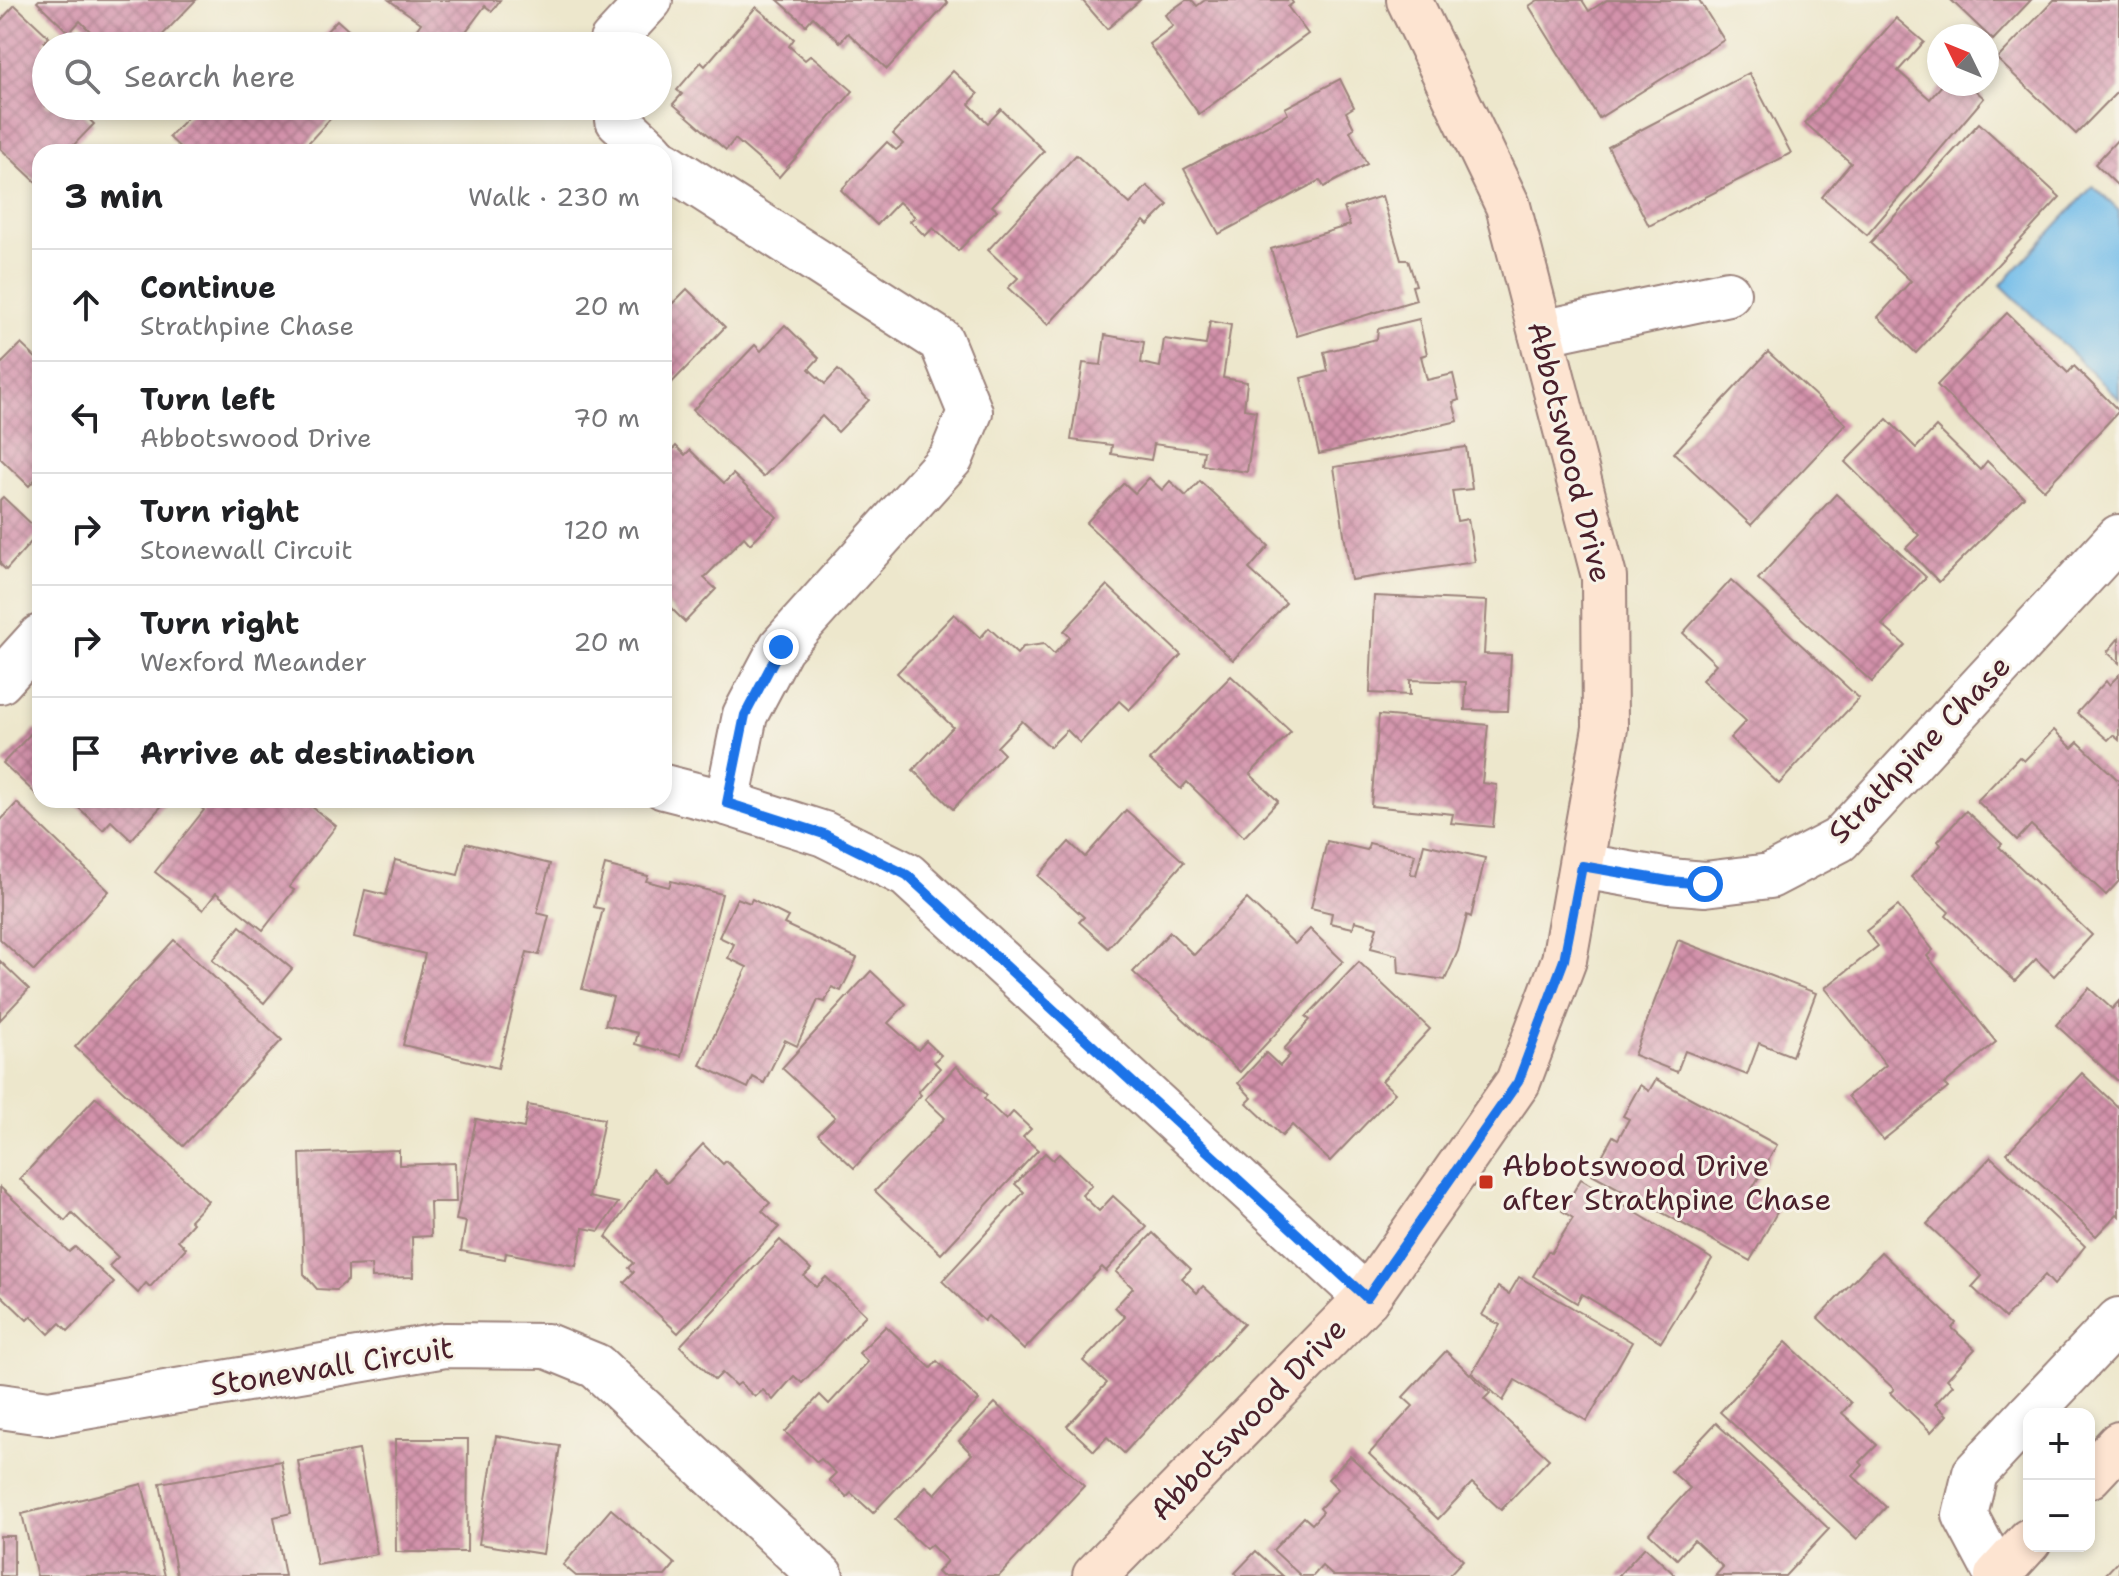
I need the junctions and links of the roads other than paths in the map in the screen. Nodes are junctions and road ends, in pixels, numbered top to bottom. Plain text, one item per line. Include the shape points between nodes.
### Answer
1 (650, 0) edge
2 (1409, 0) edge
3 (620, 32) edge
4 (618, 120) edge
5 (644, 144) edge
6 (672, 168) edge
7 (1728, 293) dead end
8 (1541, 333) junction
9 (2119, 537) edge
10 (32, 646) edge
11 (0, 681) edge
12 (672, 789) edge
13 (727, 803) junction
14 (1582, 866) junction
15 (1367, 1298) junction
16 (2119, 1320) edge
17 (0, 1406) edge
18 (2037, 1408) edge
19 (2023, 1422) edge
20 (2023, 1548) edge
21 (821, 1576) edge
22 (1095, 1576) edge
23 (1997, 1576) edge

1 - 3 street
2 - 8 street, Abbotswood Drive via 1508,206
4 - 5 street
6 - 13 street via 941,341 970,412 951,458 781,647 745,715
7 - 8 street
8 - 14 street, Abbotswood Drive via 1604,577 1605,728
9 - 14 street, Strathpine Chase via 1839,840 1770,876 1705,884
10 - 11 street
12 - 13 street
13 - 15 street via 824,834 907,875
14 - 15 street, Abbotswood Drive via 1564,960 1518,1082
15 - 22 street, Abbotswood Drive
16 - 18 street
17 - 21 street, Stonewall Circuit via 49,1413 445,1345 547,1346 596,1366
19 - 23 street via 1975,1473 1965,1515
20 - 23 street

